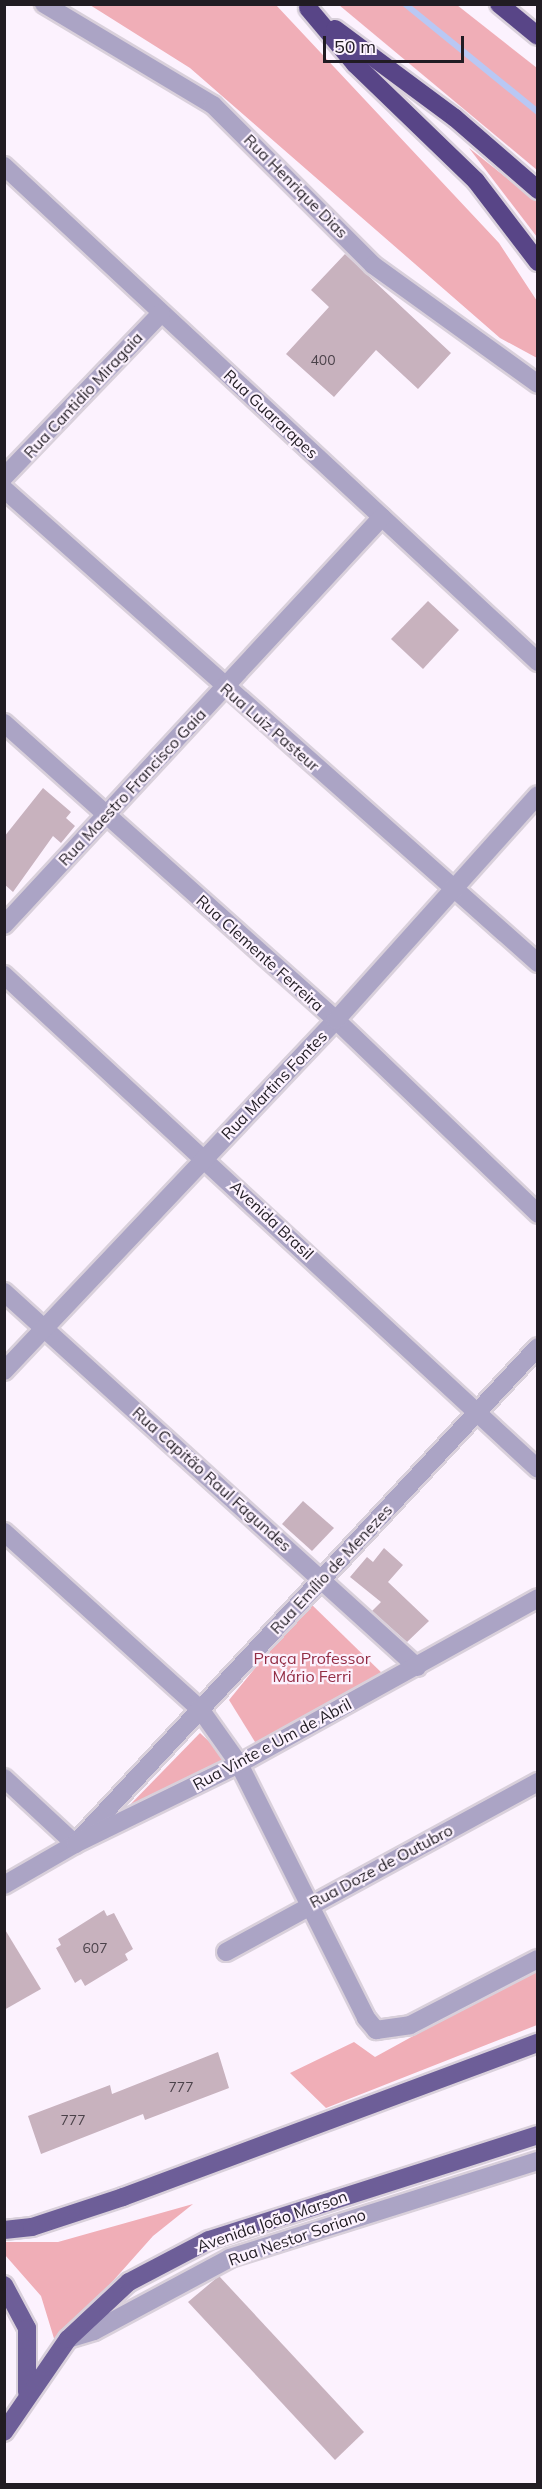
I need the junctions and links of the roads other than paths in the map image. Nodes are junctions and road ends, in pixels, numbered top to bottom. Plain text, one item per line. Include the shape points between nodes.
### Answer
1 (44, 4) edge
2 (499, 4) edge
3 (306, 6) edge
4 (537, 36) edge
5 (4, 166) edge
6 (537, 190) edge
7 (537, 262) edge
8 (161, 313) junction
9 (537, 384) edge
10 (4, 477) edge
11 (4, 489) edge
12 (382, 517) junction
13 (537, 662) edge
14 (224, 687) junction
15 (4, 723) edge
16 (537, 795) edge
17 (106, 816) junction
18 (457, 888) junction
19 (4, 925) edge
20 (537, 963) edge
21 (4, 975) edge
22 (336, 1020) junction
23 (205, 1157) junction
24 (537, 1214) edge
25 (4, 1292) edge
26 (45, 1327) junction
27 (537, 1347) edge
28 (4, 1371) edge
29 (474, 1412) junction
30 (537, 1469) edge
31 (4, 1532) edge
32 (323, 1580) junction
33 (537, 1598) edge
34 (417, 1667) junction
35 (200, 1710) junction
36 (239, 1764) junction
37 (4, 1778) edge
38 (537, 1782) edge
39 (75, 1844) junction
40 (4, 1884) edge
41 (309, 1905) junction
42 (226, 1952) dead end
43 (537, 1959) edge
44 (537, 2043) edge
45 (537, 2135) edge
46 (537, 2161) edge
47 (4, 2230) edge
48 (4, 2285) edge
49 (68, 2339) junction
50 (27, 2392) junction
51 (4, 2432) edge

1 - 9 street, Rua Henrique Dias via 213,105 373,265
2 - 4 highway
3 - 6 highway via 455,118
3 - 7 highway via 355,64 476,181
5 - 8 street, Rua Guararapes
8 - 10 street, Rua Cantidio Miragaia
8 - 12 street, Rua Guararapes
11 - 14 street, Rua Luiz Pasteur
12 - 13 street, Rua Guararapes
12 - 14 street, Rua Maestro Francisco Gaia
14 - 17 street, Rua Maestro Francisco Gaia
14 - 18 street, Rua Luiz Pasteur
15 - 17 street, Rua Clemente Ferreira
16 - 18 street, Rua Martins Fontes
17 - 19 street, Rua Maestro Francisco Gaia
17 - 22 street, Rua Clemente Ferreira
18 - 20 street, Rua Luiz Pasteur
18 - 22 street, Rua Martins Fontes
21 - 23 street, Avenida Brasil
22 - 23 street, Rua Martins Fontes
22 - 24 street, Rua Clemente Ferreira
23 - 26 street, Rua Martins Fontes
23 - 29 street, Avenida Brasil
25 - 26 street, Rua Capitão Raul Fagundes
26 - 28 street, Rua Martins Fontes
26 - 32 street, Rua Capitão Raul Fagundes
27 - 29 street, Rua Emílio de Menezes
29 - 30 street, Avenida Brasil
29 - 32 street, Rua Emílio de Menezes
31 - 35 street
32 - 34 street, Rua Capitão Raul Fagundes
32 - 35 street, Rua Emílio de Menezes
33 - 34 street, Rua Vinte e Um de Abril
34 - 36 street, Rua Vinte e Um de Abril
35 - 36 street
35 - 39 street, Rua Emílio de Menezes
36 - 39 street, Rua Vinte e Um de Abril
36 - 41 street
37 - 39 street
38 - 41 street, Rua Doze de Outubro
39 - 40 street, Rua Vinte e Um de Abril
41 - 42 street, Rua Doze de Outubro
41 - 43 street via 366,2018 376,2030 410,2025
44 - 47 main road via 123,2197 32,2227
45 - 49 main road, Avenida João Marson via 209,2240 129,2282
46 - 49 street, Rua Nestor Soriano via 230,2258 94,2331
48 - 50 main road via 27,2328
49 - 50 main road, Avenida João Marson
50 - 51 main road, Avenida João Marson

